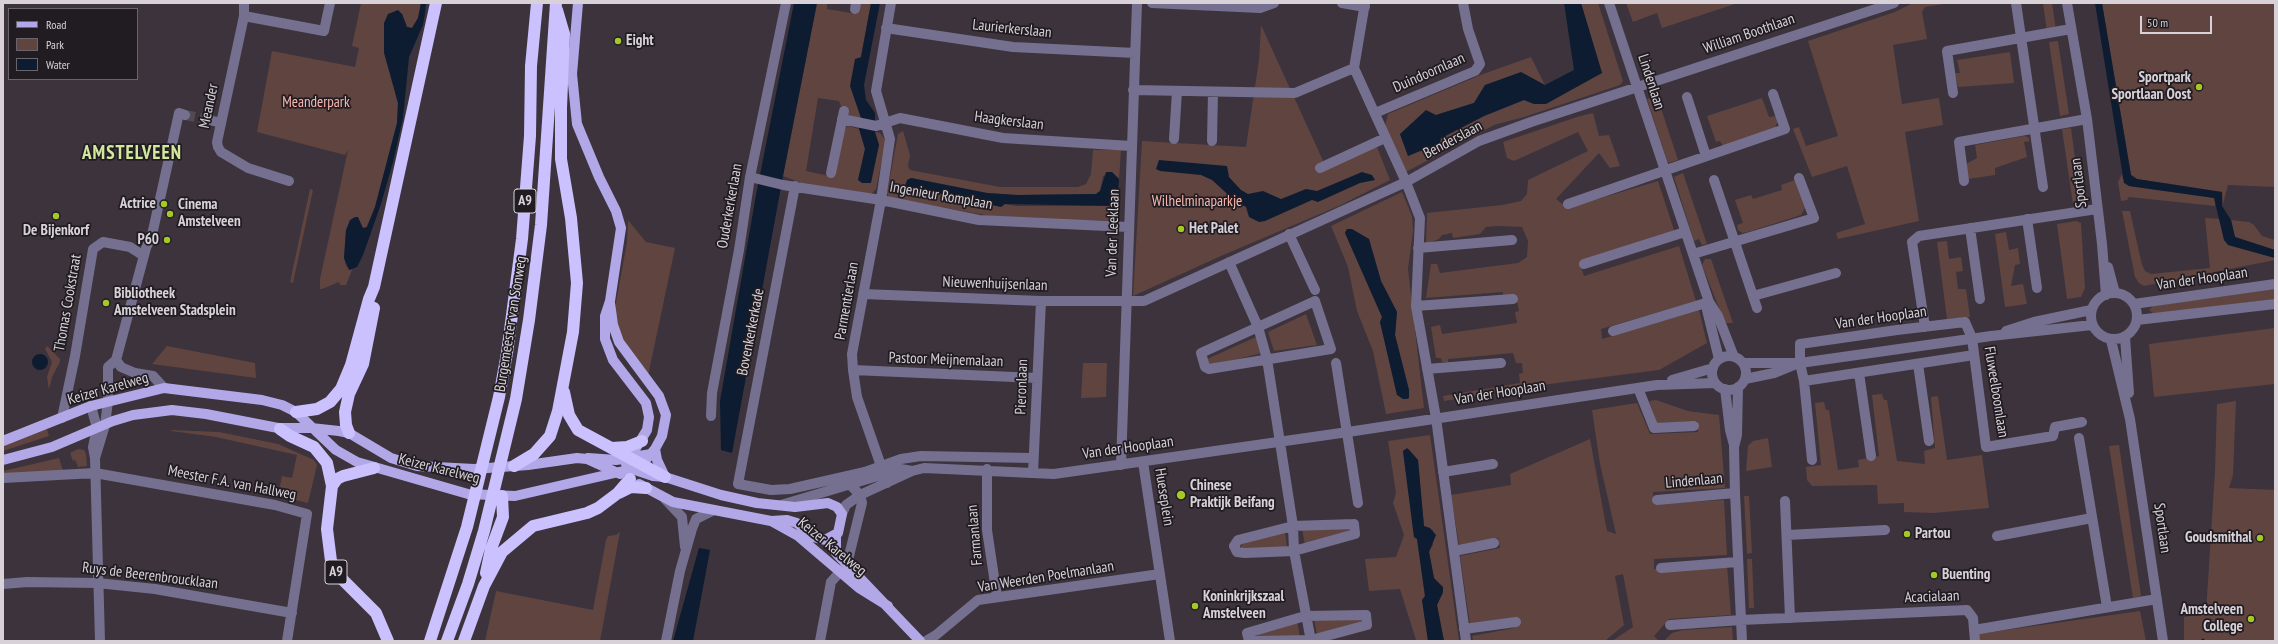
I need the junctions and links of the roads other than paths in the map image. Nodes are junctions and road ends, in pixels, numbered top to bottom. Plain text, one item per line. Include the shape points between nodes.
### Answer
1 (244, 3) edge
2 (250, 3) edge
3 (330, 3) edge
4 (436, 3) edge
5 (537, 3) edge
6 (578, 3) edge
7 (786, 3) edge
8 (891, 3) edge
9 (1137, 3) edge
10 (1152, 3) edge
11 (1274, 3) edge
12 (1342, 3) edge
13 (1463, 3) edge
14 (1609, 3) edge
15 (1894, 3) edge
16 (2016, 3) edge
17 (2067, 3) edge
18 (555, 4) edge
19 (1365, 5) edge
20 (244, 16) junction
21 (886, 28) junction
22 (2071, 30) junction
23 (2021, 38) junction
24 (1135, 53) junction
25 (1354, 68) junction
26 (1637, 88) junction
27 (1133, 90) junction
28 (1176, 91) junction
29 (1213, 92) junction
30 (1954, 93) dead end
31 (1773, 94) dead end
32 (1687, 97) dead end
33 (1375, 113) junction
34 (185, 115) dead end
35 (2086, 119) junction
36 (206, 120) tunnel mouth
37 (221, 123) junction
38 (881, 124) junction
39 (2034, 127) junction
40 (1385, 138) junction
41 (1174, 139) dead end
42 (1212, 141) dead end
43 (1131, 146) junction
44 (1706, 156) junction
45 (1320, 168) dead end
46 (1664, 170) junction
47 (831, 173) dead end
48 (754, 178) junction
49 (1799, 178) dead end
50 (1714, 180) dead end
51 (289, 181) dead end
52 (1964, 181) dead end
53 (1406, 182) junction
54 (795, 186) junction
55 (2043, 187) dead end
56 (881, 200) junction
57 (1568, 204) dead end
58 (2097, 209) junction
59 (2027, 219) junction
60 (1128, 227) junction
61 (1970, 228) junction
62 (1686, 232) junction
63 (1289, 234) junction
64 (1512, 240) dead end
65 (1735, 243) junction
66 (1418, 248) junction
67 (145, 252) junction
68 (1693, 254) junction
69 (1229, 262) junction
70 (1584, 264) dead end
71 (1836, 273) dead end
72 (2275, 284) edge
73 (374, 287) junction
74 (2037, 288) dead end
75 (1316, 290) dead end
76 (863, 294) junction
77 (2110, 294) junction
78 (1753, 296) junction
79 (1513, 299) dead end
80 (1980, 299) dead end
81 (610, 301) junction
82 (1041, 301) junction
83 (1125, 302) junction
84 (1709, 302) junction
85 (2134, 304) junction
86 (2275, 304) edge
87 (1416, 306) junction
88 (1757, 308) dead end
89 (2092, 310) junction
90 (2137, 320) junction
91 (2092, 325) junction
92 (1258, 327) junction
93 (1925, 327) junction
94 (1613, 331) dead end
95 (1991, 336) junction
96 (2124, 337) junction
97 (1972, 338) junction
98 (2111, 340) junction
99 (1974, 355) junction
100 (1734, 356) junction
101 (1267, 359) junction
102 (1719, 359) junction
103 (1501, 362) dead end
104 (1336, 363) dead end
105 (1743, 363) junction
106 (1800, 363) junction
107 (112, 364) junction
108 (1918, 364) junction
109 (1712, 368) junction
110 (1427, 369) junction
111 (853, 370) junction
112 (1858, 373) junction
113 (1037, 378) junction
114 (1804, 381) junction
115 (1715, 383) junction
116 (1741, 383) junction
117 (1657, 385) junction
118 (563, 387) junction
119 (164, 388) junction
120 (1638, 388) junction
121 (1725, 389) junction
122 (108, 401) junction
123 (91, 406) junction
124 (296, 412) junction
125 (711, 416) dead end
126 (62, 418) junction
127 (1436, 418) junction
128 (2130, 419) junction
129 (2082, 422) dead end
130 (1694, 426) dead end
131 (101, 427) junction
132 (280, 428) junction
133 (311, 428) junction
134 (1348, 432) junction
135 (349, 434) junction
136 (2079, 438) dead end
137 (642, 440) junction
138 (3, 441) edge
139 (1281, 441) junction
140 (1929, 441) dead end
141 (1734, 447) junction
142 (610, 448) junction
143 (653, 452) junction
144 (1871, 456) dead end
145 (582, 458) junction
146 (1033, 458) junction
147 (3, 460) edge
148 (1812, 460) dead end
149 (1143, 462) junction
150 (1493, 464) dead end
151 (1121, 465) junction
152 (514, 466) junction
153 (632, 467) junction
154 (374, 468) junction
155 (987, 470) junction
156 (1443, 472) junction
157 (95, 473) junction
158 (1033, 473) junction
159 (884, 475) junction
160 (665, 477) junction
161 (3, 478) edge
162 (846, 481) junction
163 (332, 486) junction
164 (646, 488) junction
165 (618, 493) junction
166 (1735, 493) junction
167 (860, 495) junction
168 (502, 496) junction
169 (665, 499) junction
170 (1657, 500) dead end
171 (1785, 502) dead end
172 (1358, 503) dead end
173 (781, 505) junction
174 (714, 510) junction
175 (842, 514) junction
176 (2092, 518) junction
177 (771, 521) junction
178 (1293, 526) junction
179 (1885, 530) dead end
180 (1787, 535) junction
181 (836, 536) junction
182 (1997, 536) dead end
183 (1494, 542) dead end
184 (685, 551) junction
185 (1294, 551) junction
186 (1454, 551) junction
187 (1737, 562) junction
188 (847, 564) junction
189 (1661, 568) dead end
190 (838, 571) junction
191 (1160, 574) junction
192 (97, 583) junction
193 (3, 584) edge
194 (484, 586) junction
195 (997, 597) junction
196 (2157, 599) junction
197 (888, 606) junction
198 (2107, 607) junction
199 (292, 613) junction
200 (1305, 616) junction
201 (1790, 618) junction
202 (1741, 620) junction
203 (1516, 622) dead end
204 (1670, 625) dead end
205 (1464, 629) junction
206 (1974, 630) junction
207 (939, 638) edge
208 (1311, 640) edge
209 (100, 641) edge
210 (287, 641) edge
211 (388, 641) edge
212 (430, 641) edge
213 (447, 641) edge
214 (464, 641) edge
215 (666, 641) edge
216 (820, 641) edge
217 (920, 641) edge
218 (926, 641) edge
219 (1170, 641) edge
220 (1259, 641) edge
221 (1466, 641) edge
222 (1742, 641) edge
223 (1975, 641) edge
224 (2163, 641) edge

1 - 20 street, Meander
2 - 20 street, Meander
3 - 20 street via 324,31
4 - 73 highway
5 - 212 highway, Burgemeester van Sonweg / A9 via 522,239 499,397 467,528
6 - 81 main road via 572,74 577,124 616,211 620,228
7 - 48 street, Ouderkerkerlaan
8 - 21 street, Parmentierlaan
9 - 24 street, Van der Leeklaan
10 - 11 street via 1260,8
12 - 19 street
13 - 33 street, Duindoornlaan via 1468,29 1480,64 1475,71
14 - 26 street, Lindenlaan
15 - 26 street, William Boothlaan
16 - 23 street
17 - 22 street, Sportlaan
18 - 118 highway, A9 via 564,34 560,108 561,159 571,218 577,283 573,332
18 - 213 highway, Burgemeester van Sonweg / A9 via 541,225 516,399 484,531
19 - 25 street
20 - 37 street, Meander
21 - 24 street, Laurierkerslaan via 1013,47
21 - 38 street, Parmentierlaan via 876,91
22 - 23 street
22 - 35 street, Sportlaan
23 - 30 street via 1947,51
23 - 39 street
24 - 27 street, Van der Leeklaan
25 - 29 street via 1295,93
25 - 33 street
26 - 46 street, Lindenlaan
26 - 53 street, Benderslaan via 1478,141
27 - 28 street
27 - 43 street, Van der Leeklaan
28 - 29 street
28 - 41 street
29 - 42 street
31 - 44 street via 1785,129
32 - 44 street, Lindenlaan
33 - 40 street
34 - 67 street via 179,113 152,235
35 - 39 street
35 - 58 street, Sportlaan
36 - 37 street
37 - 51 street, Meander via 217,142 221,152 248,168
38 - 43 street, Haagkerslaan via 900,118 1003,138
38 - 47 street via 856,122 843,115
38 - 56 street, Parmentierlaan via 890,139
39 - 52 street via 1959,142
39 - 55 street
40 - 45 street
40 - 53 street
43 - 60 street, Van der Leeklaan
44 - 46 street
46 - 57 street
46 - 62 street, Lindenlaan
48 - 54 street, Ingenieur Romplaan
48 - 125 street, Ouderkerkerlaan via 712,392
49 - 65 street via 1814,218
50 - 65 street
53 - 63 street, Benderslaan
53 - 66 street via 1420,218
54 - 56 street, Ingenieur Romplaan via 835,195
54 - 162 street, Bovenkerkerkade via 738,484 771,490
56 - 60 street, Ingenieur Romplaan via 979,220
56 - 76 street, Parmentierlaan
58 - 59 street
58 - 77 street, Sportlaan
59 - 61 street
59 - 74 street
60 - 83 street, Van der Leeklaan
61 - 80 street
61 - 93 street via 1919,236 1912,242
62 - 68 street, Lindenlaan
62 - 70 street
63 - 69 street, Benderslaan
63 - 75 street
64 - 66 street
65 - 68 street
65 - 78 street
66 - 87 street
67 - 107 street
67 - 126 street, Thomas Cookstraat via 102,242 92,249
68 - 84 street, Lindenlaan
69 - 83 street, Benderslaan via 1144,301
69 - 92 street
71 - 78 street
72 - 85 street, Van der Hooplaan
73 - 124 highway via 352,365 341,389 325,406
73 - 135 highway via 375,299 367,350 349,394 345,412
76 - 82 street, Nieuwenhuijsenlaan
76 - 111 street, Parmentierlaan via 852,354
77 - 85 street via 2122,295
77 - 89 street via 2094,304
78 - 88 street
79 - 87 street
81 - 137 main road via 604,316 605,339 613,360 646,403 648,423
81 - 143 main road via 614,331 619,342 659,396 664,407 664,430
82 - 83 street, Nieuwenhuijsenlaan
82 - 113 street, Pieronlaan
83 - 151 street, Van der Leeklaan
84 - 94 street
84 - 100 street, Lindenlaan via 1718,316
84 - 102 street, Lindenlaan via 1707,310
85 - 90 street
86 - 90 street
87 - 110 street
89 - 91 street
89 - 95 street via 2034,322
90 - 96 street via 2135,327
91 - 95 street
91 - 98 street via 2100,335
92 - 101 street
92 - 101 street via 1201,353 1205,367 1209,369
92 - 101 street via 1314,301 1331,349
93 - 97 street, Van der Hooplaan via 1965,322
93 - 106 street, Van der Hooplaan via 1800,344
95 - 97 street
96 - 98 street
96 - 128 street, Sportlaan
97 - 99 street, Fluweelboomlaan
97 - 106 street
98 - 128 street, Sportlaan
99 - 108 street
99 - 129 street, Fluweelboomlaan via 1986,447 2052,436 2055,427
100 - 102 street
100 - 105 street
101 - 139 street
102 - 109 street
103 - 110 street
104 - 134 street
105 - 106 street
105 - 116 street via 1745,368
106 - 114 street, Van der Hooplaan
106 - 116 street
107 - 119 street via 134,373 153,376
107 - 122 street
108 - 112 street
108 - 140 street
109 - 115 street
109 - 117 street, Van der Hooplaan
110 - 127 street
111 - 113 street, Pastoor Meijnemalaan
111 - 159 street, Parmentierlaan via 857,397
112 - 114 street
112 - 144 street
113 - 146 street, Pieronlaan
114 - 148 street, Van der Hooplaan
115 - 117 street, Van der Hooplaan
115 - 121 street
116 - 121 street
116 - 141 street, Lindenlaan
117 - 120 street, Van der Hooplaan
118 - 142 highway, A9 via 574,426 583,434
118 - 152 highway, A9 via 550,436 534,454
119 - 122 main road, Keizer Karelweg
119 - 124 main road, Keizer Karelweg via 262,400
120 - 127 street, Van der Hooplaan
120 - 130 street via 1654,428
121 - 141 street, Lindenlaan
122 - 123 main road, Keizer Karelweg
122 - 131 street
123 - 126 main road, Keizer Karelweg
123 - 131 street
124 - 133 main road, Keizer Karelweg
126 - 138 main road, Keizer Karelweg
127 - 134 street, Van der Hooplaan
127 - 156 street
128 - 196 street, Sportlaan
131 - 132 main road, Keizer Karelweg via 133,415 172,410
131 - 147 main road, Keizer Karelweg via 52,447
131 - 157 street via 93,446
132 - 133 main road, Keizer Karelweg
132 - 163 highway, A9 via 319,451 327,464
133 - 135 main road, Keizer Karelweg
133 - 154 main road, Keizer Karelweg via 341,454
134 - 139 street, Van der Hooplaan
134 - 172 street
135 - 152 main road, Keizer Karelweg via 385,454 416,466 453,470
136 - 176 street
137 - 142 highway via 627,447
137 - 153 main road
139 - 149 street, Van der Hooplaan
139 - 178 street
141 - 166 street, Lindenlaan
142 - 153 highway, A9
143 - 153 main road
143 - 160 main road
145 - 152 main road, Keizer Karelweg
145 - 153 main road, Keizer Karelweg
145 - 153 main road via 616,460
146 - 158 street, Pieronlaan
146 - 159 street, Van der Hooplaan via 921,456 900,459
149 - 151 street, Van der Hooplaan
149 - 191 street, Hueseplein
150 - 156 street
151 - 158 street, Van der Hooplaan via 1054,474
153 - 160 highway
153 - 164 main road
153 - 165 highway
153 - 168 main road, Keizer Karelweg via 515,496
154 - 163 highway via 344,476 337,479
154 - 168 main road, Keizer Karelweg via 468,494
155 - 158 street, Van der Hooplaan
155 - 159 street, Van der Hooplaan via 901,469
155 - 195 street, Farmanlaan via 987,530
156 - 186 street
157 - 161 street
157 - 192 street
157 - 199 street, Meester F.A. van Hallweg via 275,505 307,514
159 - 162 street
159 - 167 street, Van der Hooplaan
160 - 173 main road via 721,495
162 - 167 street
162 - 173 street
163 - 211 highway, A9 via 327,529 331,561 340,577 376,613
164 - 165 highway via 631,487
164 - 169 main road, Keizer Karelweg
165 - 194 highway via 587,513 533,526 502,552
166 - 170 street, Lindenlaan
166 - 187 street, Lindenlaan
167 - 175 street, Van der Hooplaan via 846,505
167 - 188 street via 862,503
168 - 194 highway via 503,517 491,550
169 - 174 main road, Keizer Karelweg
169 - 184 street via 682,517
171 - 180 street
173 - 175 main road via 795,507 828,503 837,507
174 - 177 main road, Keizer Karelweg
174 - 184 street via 696,519
175 - 181 main road via 841,528
176 - 182 street
176 - 198 street
177 - 181 main road via 787,520 798,523 817,539 825,540
177 - 190 main road, Keizer Karelweg via 798,536
178 - 185 street
178 - 185 street via 1238,540 1234,546 1237,552 1245,553
178 - 185 street via 1354,524 1355,534
179 - 180 street
180 - 201 street
181 - 188 main road, Keizer Karelweg via 836,553
183 - 186 street
184 - 215 street
185 - 200 street
186 - 205 street
187 - 189 street
187 - 202 street, Lindenlaan
188 - 190 street
188 - 197 main road, Keizer Karelweg
190 - 197 main road, Keizer Karelweg
190 - 216 street via 831,582
191 - 195 street, Van Weerden Poelmanlaan
191 - 219 street, Hueseplein
192 - 193 street, Ruys de Beerenbroucklaan
192 - 199 street, Ruys de Beerenbroucklaan via 155,589
192 - 209 street
194 - 214 highway
195 - 207 street, Van Weerden Poelmanlaan via 978,600
196 - 198 street
196 - 224 street, Sportlaan
197 - 217 main road, Keizer Karelweg
198 - 206 street
199 - 210 street, Meester F.A. van Hallweg
200 - 208 street
200 - 208 street via 1366,615 1367,625
200 - 220 street via 1247,633 1249,641
201 - 202 street, Acacialaan
201 - 206 street, Acacialaan via 1967,610 1973,618
202 - 204 street
202 - 222 street, Lindenlaan
203 - 205 street
205 - 221 street
206 - 223 street
207 - 218 street, Van Weerden Poelmanlaan
208 - 220 street

